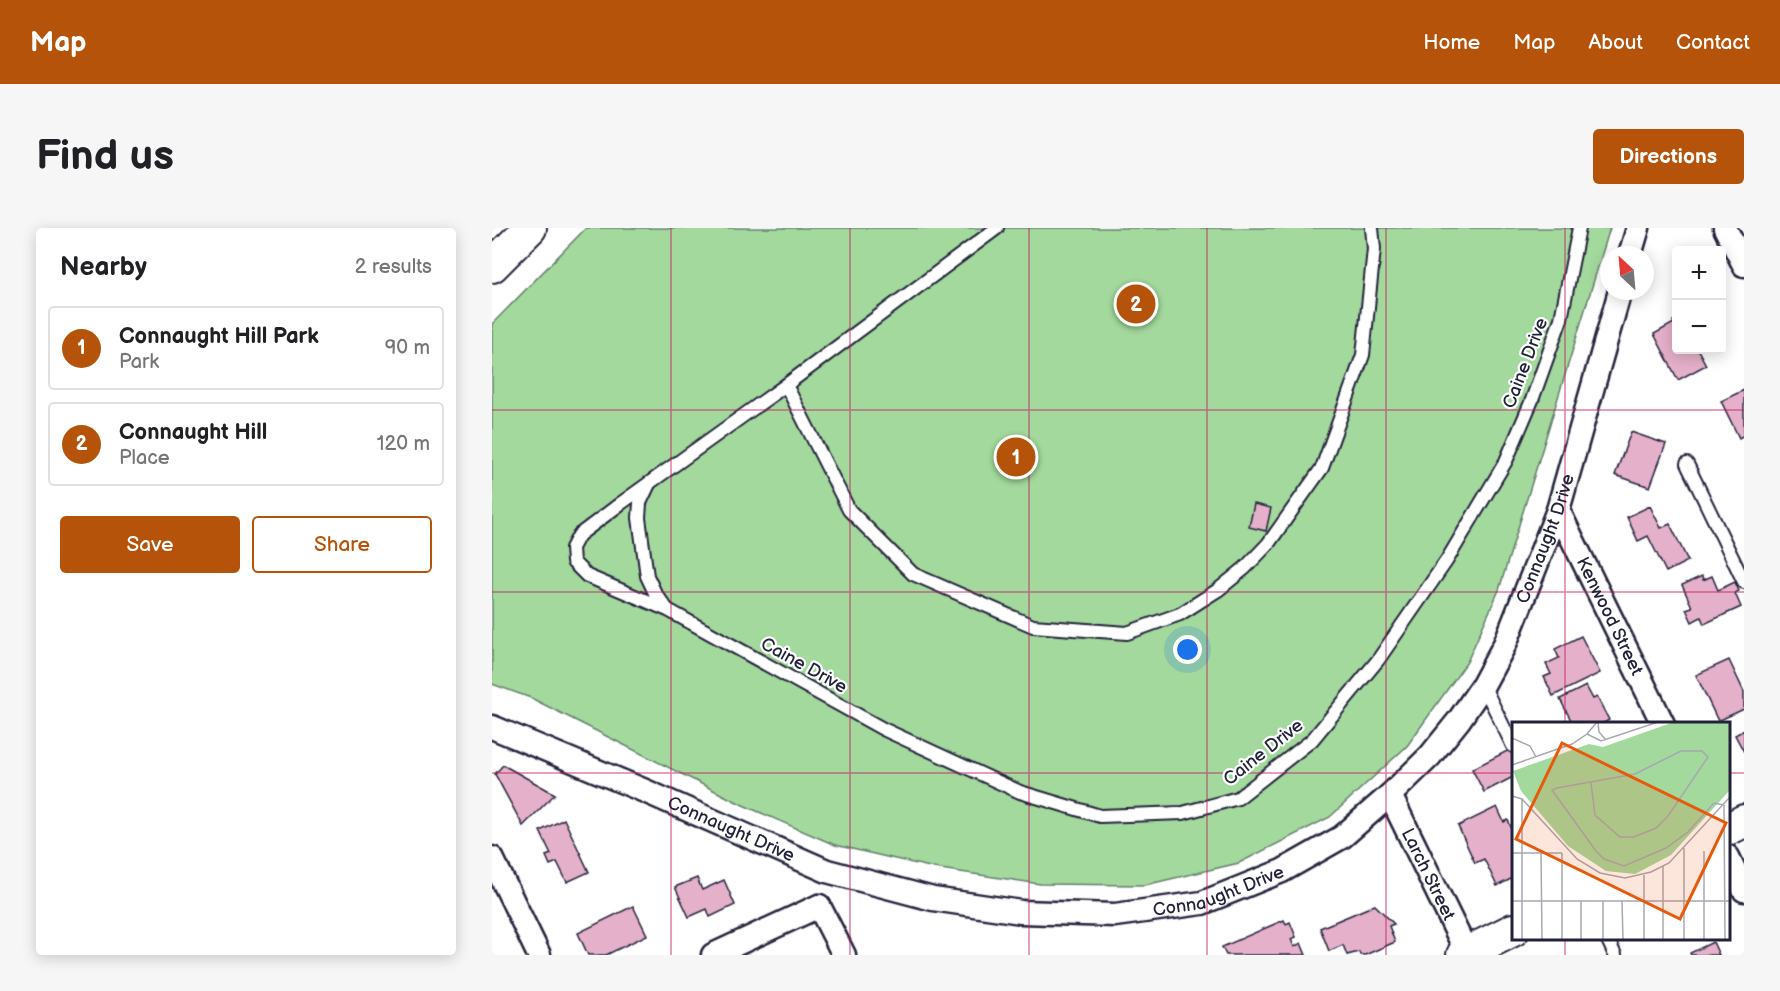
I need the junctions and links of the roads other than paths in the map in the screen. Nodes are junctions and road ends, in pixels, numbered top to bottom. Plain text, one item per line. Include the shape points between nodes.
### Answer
1 (530, 228) edge
2 (997, 228) edge
3 (1372, 228) edge
4 (1579, 228) edge
5 (1638, 228) edge
6 (1725, 228) edge
7 (1633, 246) edge
8 (1744, 265) edge
9 (492, 266) edge
10 (1617, 300) edge
11 (786, 385) junction
12 (1687, 464) dead end
13 (649, 483) junction
14 (1558, 510) junction
15 (1744, 582) edge
16 (668, 610) junction
17 (1483, 685) junction
18 (1662, 722) edge
19 (492, 727) edge
20 (1512, 744) edge
21 (1390, 795) junction
22 (1744, 821) edge
23 (1729, 828) edge
24 (492, 858) edge
25 (1729, 859) edge
26 (827, 872) junction
27 (1744, 890) edge
28 (819, 906) junction
29 (1512, 931) edge
30 (1607, 940) edge
31 (1466, 954) edge
32 (539, 955) edge
33 (713, 955) edge
34 (844, 955) edge
35 (1615, 955) edge

1 - 9 street
2 - 11 lane, Caine Drive
3 - 11 lane via 1374,249 1363,355 1322,468 1268,544 1245,568 1180,614 1127,633 1033,626 913,574 849,510
4 - 16 lane, Caine Drive via 1562,319 1532,400 1506,461 1447,560 1378,660 1312,740 1238,798 1183,813 1100,816 1020,792 883,729
5 - 7 street
6 - 8 street
10 - 14 street, Connaught Drive
11 - 13 lane, Caine Drive
12 - 15 lane
13 - 16 lane, Caine Drive via 640,502 639,518 647,576
13 - 16 lane, Caine Drive via 579,535 572,548 573,562 587,576
14 - 17 street, Connaught Drive via 1505,644
14 - 18 street, Kenwood Street
17 - 20 lane
17 - 21 street, Connaught Drive via 1430,756
19 - 26 street, Connaught Drive
21 - 26 street, Connaught Drive via 1342,837 1282,871 1202,903 1115,915 1021,912 933,899
21 - 31 street, Larch Street
22 - 23 street
24 - 32 street
25 - 27 street
26 - 28 street
28 - 33 street
28 - 34 street
29 - 31 street
30 - 35 lane

